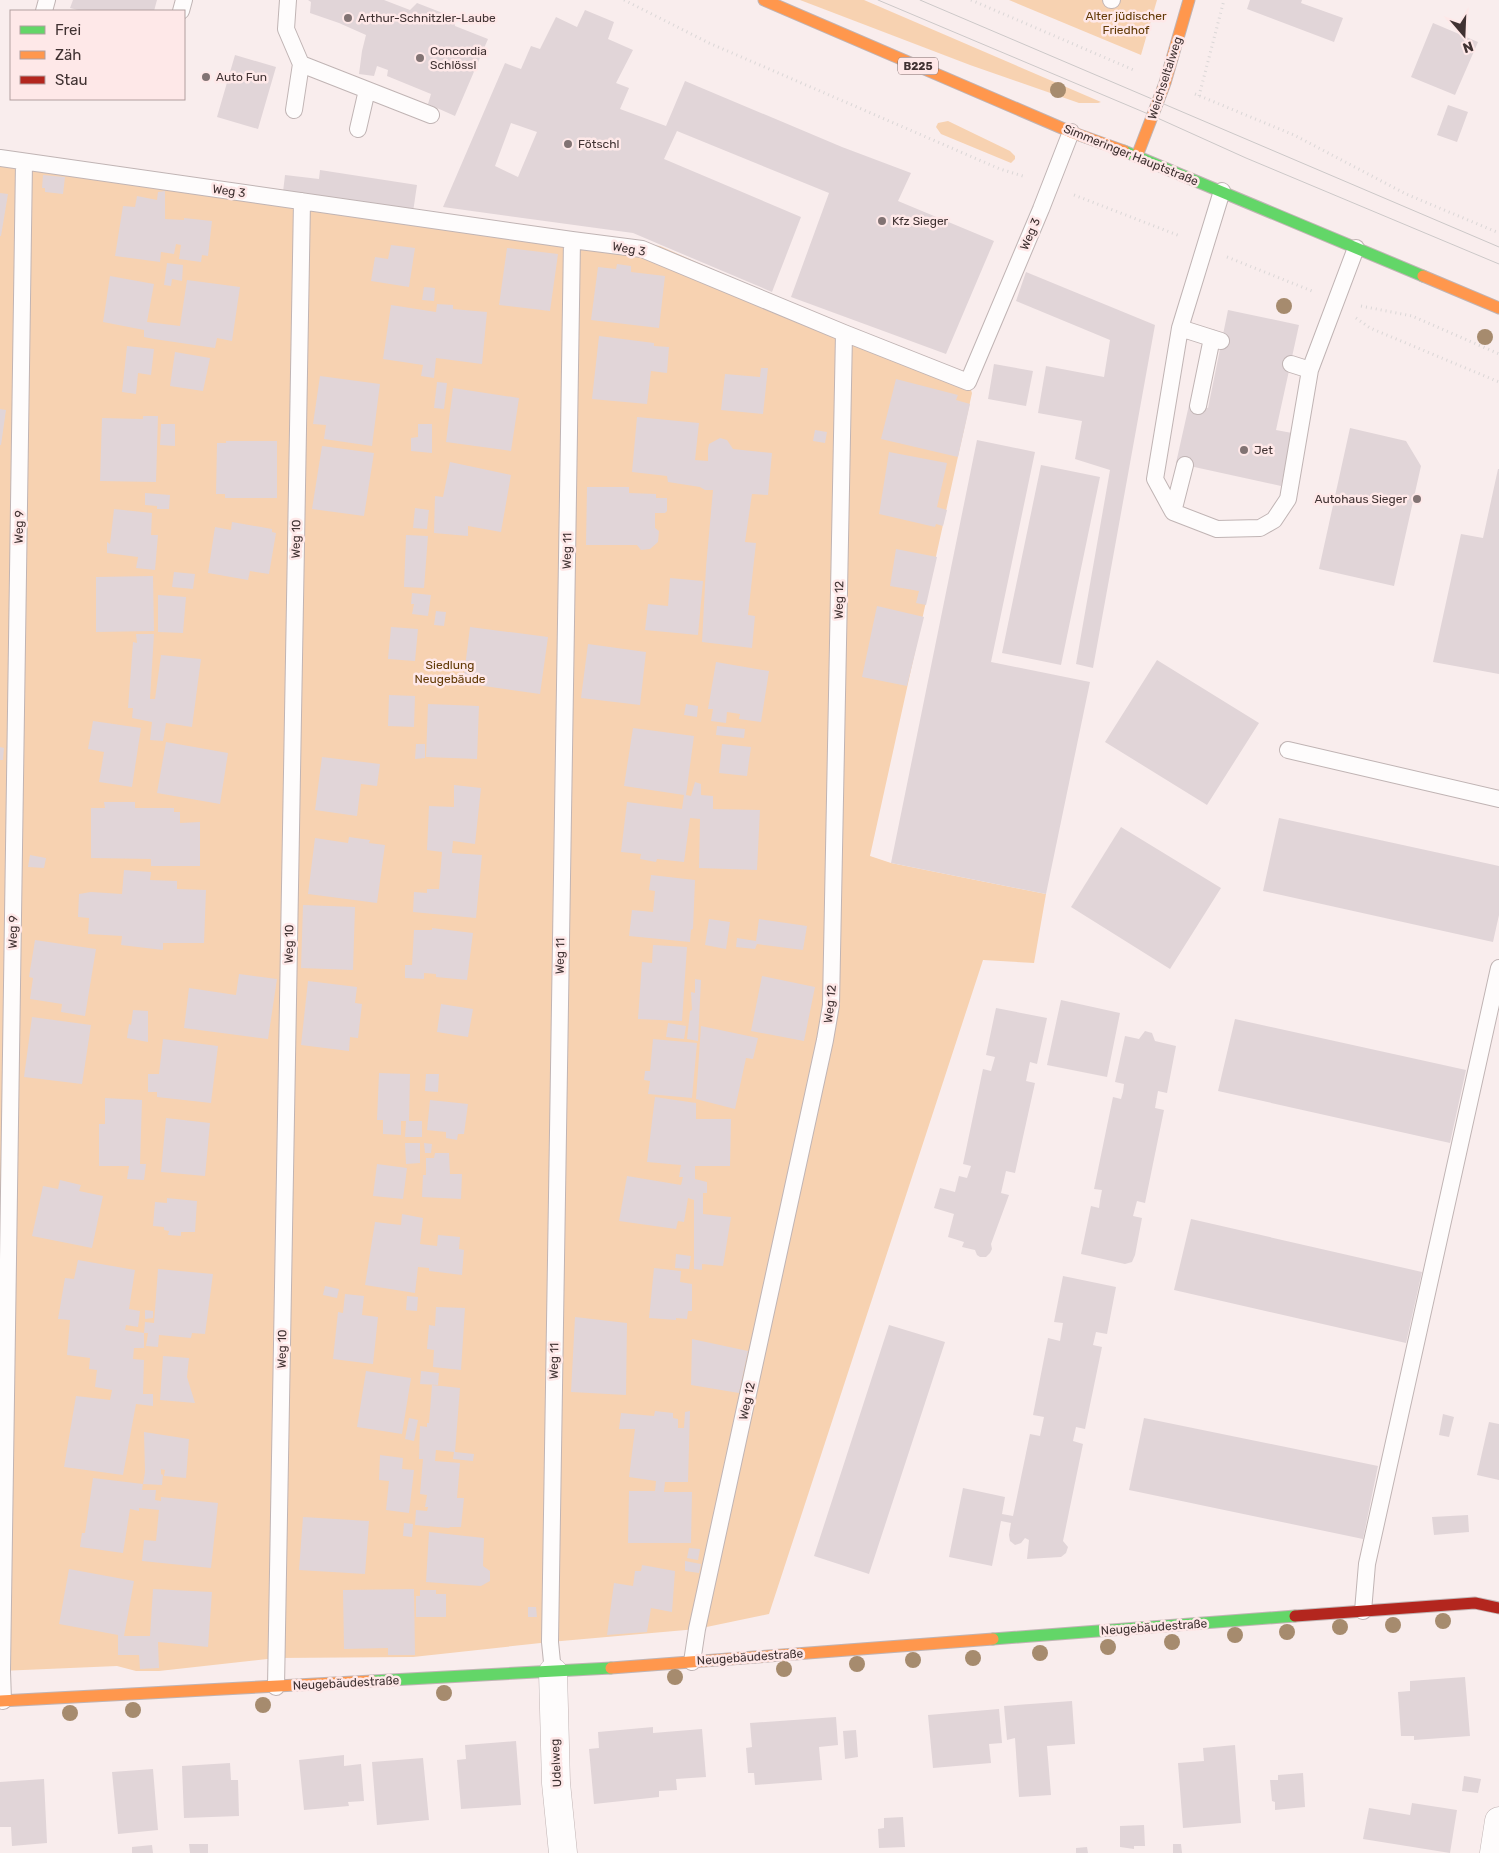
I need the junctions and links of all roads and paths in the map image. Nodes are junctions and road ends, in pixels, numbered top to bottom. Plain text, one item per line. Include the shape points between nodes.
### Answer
1 (288, 0) edge
2 (624, 0) edge
3 (764, 0) edge
4 (971, 0) edge
5 (1189, 0) edge
6 (1224, 0) edge
7 (301, 64) junction
8 (1165, 83) junction
9 (367, 90) junction
10 (1199, 96) junction
11 (294, 110) dead end
12 (431, 115) dead end
13 (358, 129) dead end
14 (1072, 132) junction
15 (1137, 156) junction
16 (0, 158) edge
17 (24, 162) junction
18 (1050, 186) junction
19 (1222, 191) junction
20 (302, 201) junction
21 (1499, 232) edge
22 (572, 240) junction
23 (1204, 247) junction
24 (1356, 248) junction
25 (1335, 301) junction
26 (1499, 308) edge
27 (1180, 328) junction
28 (844, 333) junction
29 (1499, 354) edge
30 (1290, 364) dead end
31 (1310, 370) junction
32 (1499, 382) edge
33 (1198, 406) dead end
34 (1185, 465) dead end
35 (1173, 512) junction
36 (1288, 750) dead end
37 (1499, 799) edge
38 (1499, 968) edge
39 (1499, 1608) edge
40 (1363, 1611) junction
41 (692, 1662) junction
42 (553, 1672) junction
43 (276, 1686) junction
44 (2, 1701) edge
45 (1499, 1821) edge
46 (563, 1853) edge
47 (1494, 1853) edge

1 - 7 lane via 286,28
2 - 18 path via 718,47 1000,169
3 - 14 street, Simmeringer Hauptstraße / B225
4 - 8 path
5 - 8 street, Weichseltalweg
6 - 10 path
7 - 9 lane
7 - 11 lane
8 - 10 path
8 - 15 street, Weichseltalweg
9 - 12 lane
9 - 13 lane
10 - 21 path via 1294,135 1406,194
14 - 15 street, Simmeringer Hauptstraße / B225
14 - 18 lane, Weg 3
15 - 19 street, Simmeringer Hauptstraße
16 - 17 lane, Weg 3
17 - 20 lane, Weg 3
17 - 44 lane, Weg 9
18 - 23 path
18 - 28 lane, Weg 3 via 968,382
19 - 23 lane
19 - 24 street, Simmeringer Hauptstraße
20 - 22 lane, Weg 3
20 - 43 lane, Weg 10
22 - 28 lane, Weg 3 via 642,249
22 - 42 lane, Weg 11 via 550,1632
23 - 25 path
23 - 27 lane
24 - 25 lane
24 - 26 street, Simmeringer Hauptstraße
25 - 29 path via 1412,316
25 - 31 lane
25 - 32 path via 1370,328
27 - 33 lane via 1217,340
27 - 35 lane via 1155,479
28 - 41 lane, Weg 12 via 832,1005
30 - 31 lane
31 - 35 lane via 1288,499 1274,520 1260,528 1217,529
34 - 35 lane
36 - 37 lane
38 - 40 lane via 1367,1564
39 - 40 street, Neugebäudestraße via 1475,1603
40 - 41 street, Neugebäudestraße
41 - 42 street, Neugebäudestraße
42 - 43 street, Neugebäudestraße
42 - 46 street, Udelweg via 556,1775
43 - 44 street, Neugebäudestraße
45 - 47 street

